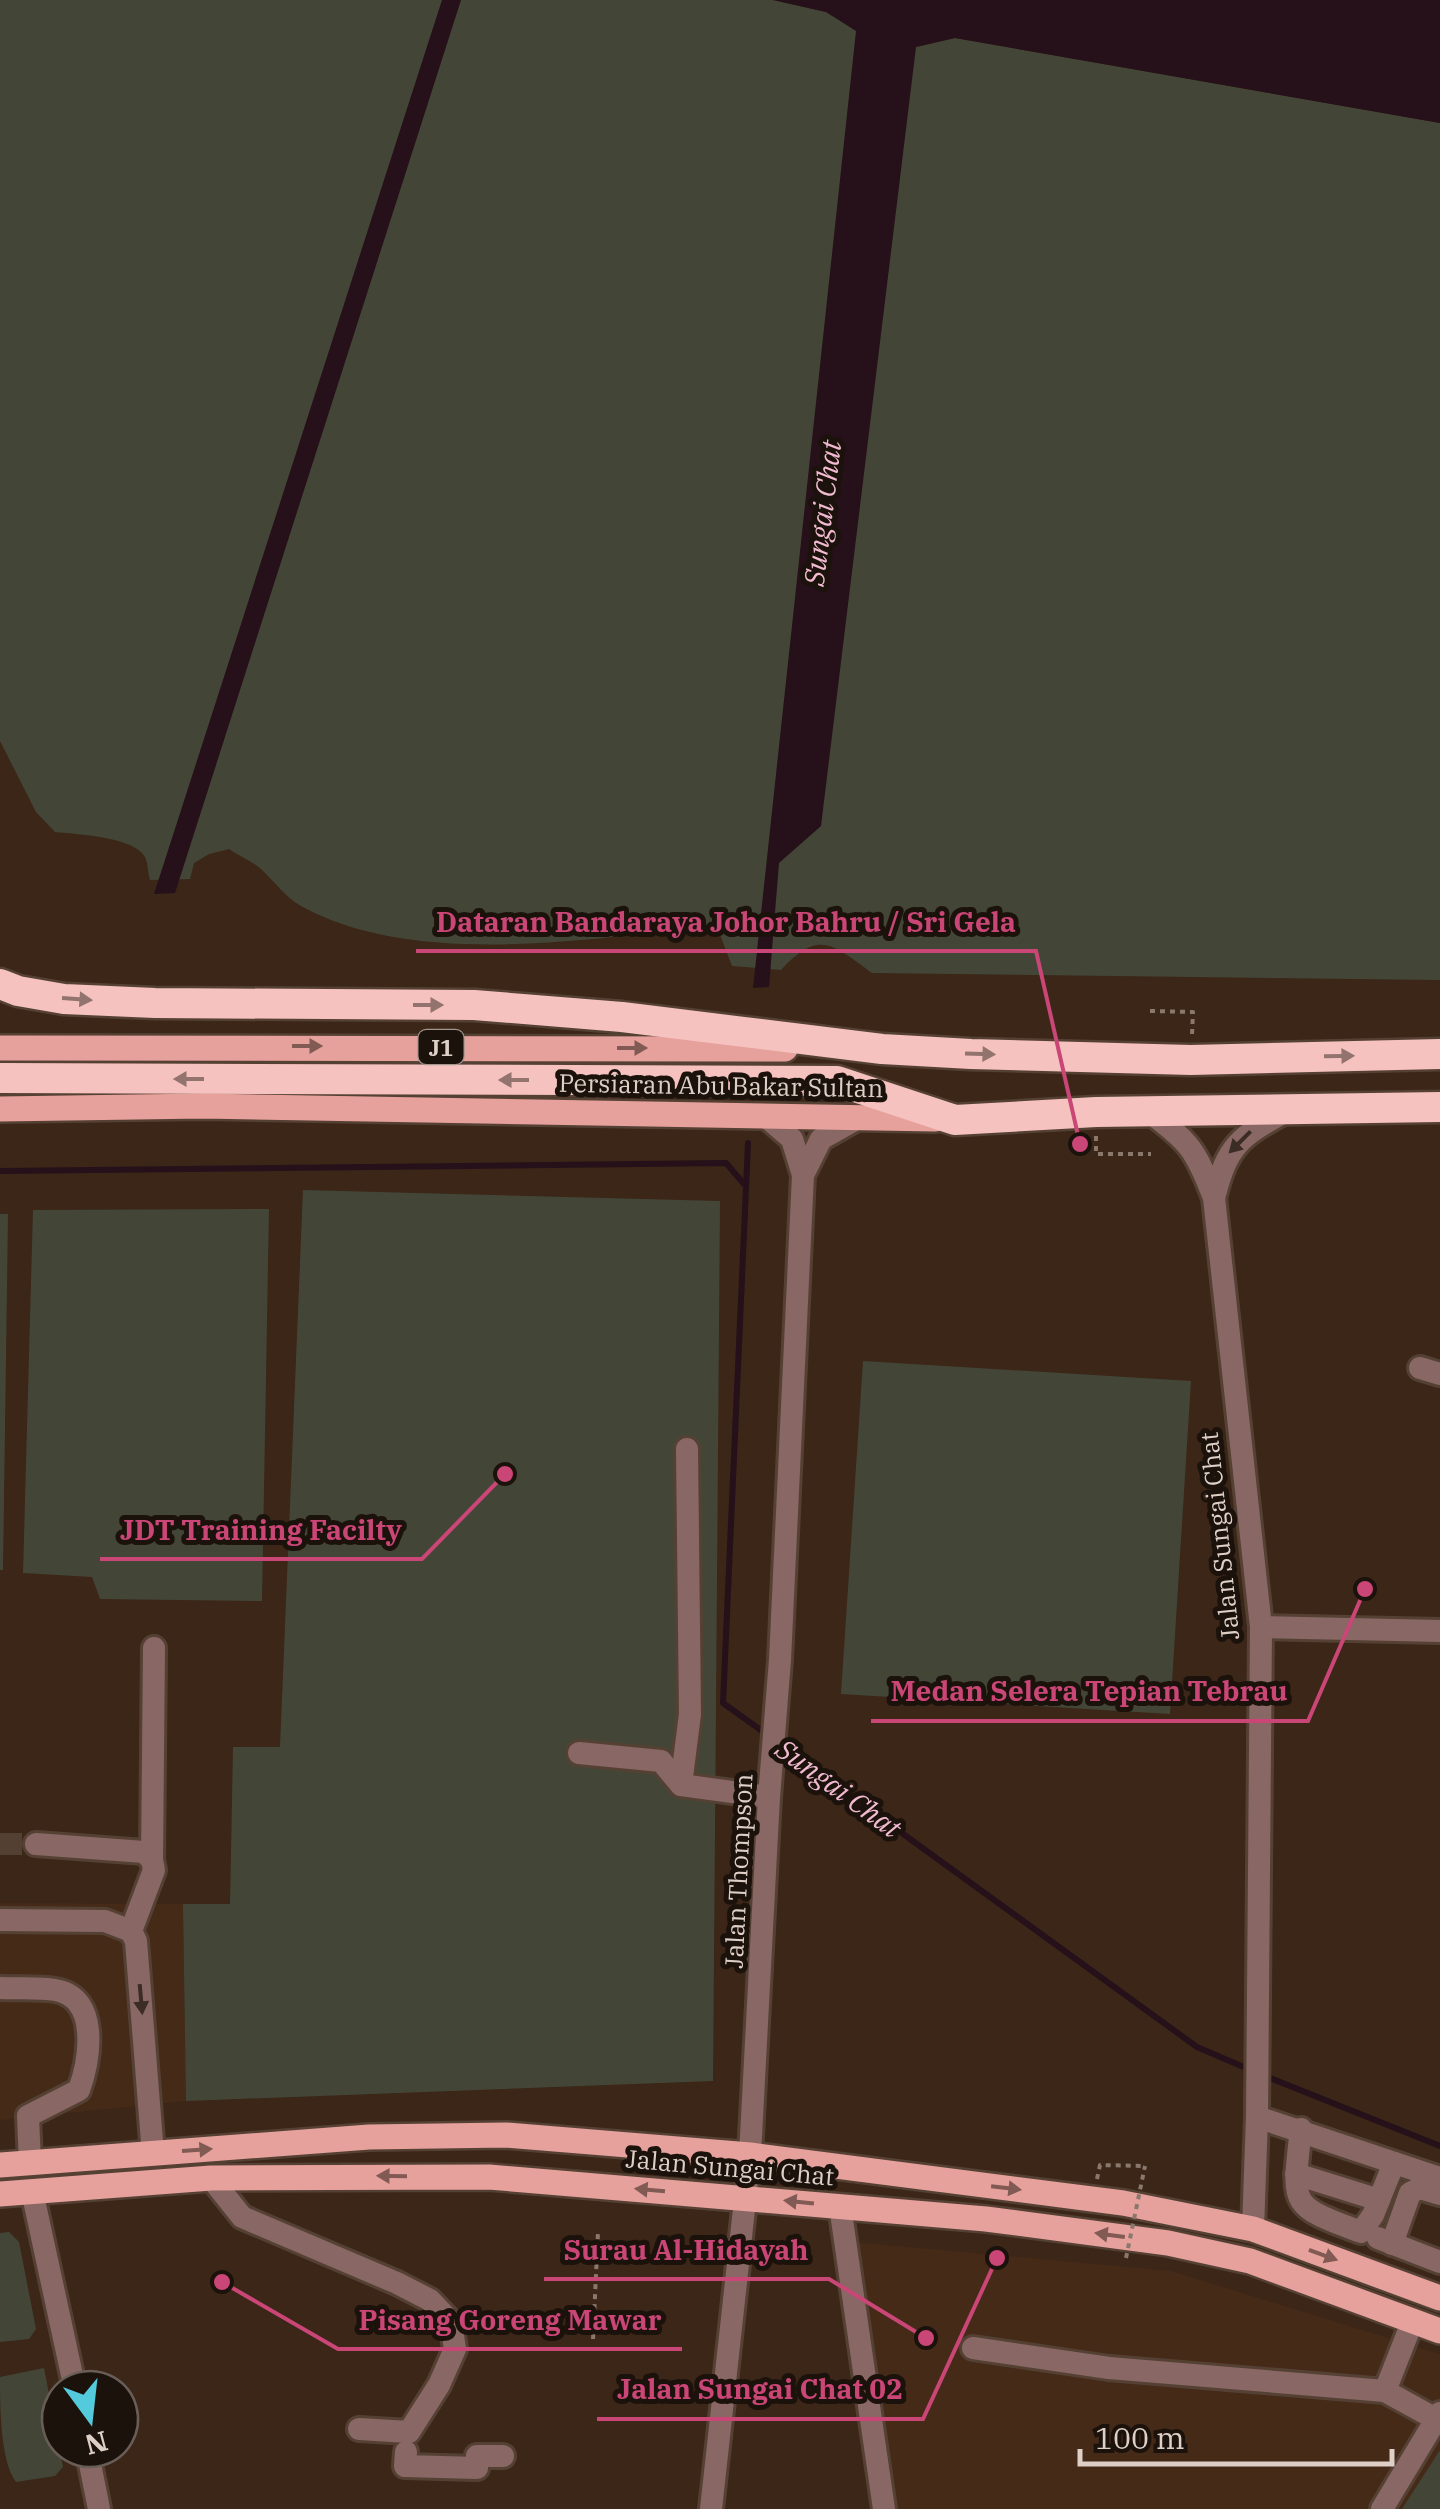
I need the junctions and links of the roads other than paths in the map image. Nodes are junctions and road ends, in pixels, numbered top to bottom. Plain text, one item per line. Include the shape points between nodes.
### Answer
1 (0, 984) edge
2 (1440, 1042) edge
3 (0, 1048) edge
4 (882, 1049) junction
5 (1440, 1054) edge
6 (1407, 1055) junction
7 (0, 1078) edge
8 (204, 1106) junction
9 (1440, 1107) edge
10 (1292, 1108) junction
11 (0, 1109) edge
12 (1148, 1111) junction
13 (764, 1115) junction
14 (860, 1117) junction
15 (955, 1120) junction
16 (0, 1126) edge
17 (804, 1175) junction
18 (1214, 1198) junction
19 (686, 1449) dead end
20 (1261, 1628) junction
21 (1440, 1631) edge
22 (154, 1648) dead end
23 (579, 1753) dead end
24 (681, 1784) junction
25 (770, 1789) junction
26 (36, 1844) tunnel mouth
27 (152, 1860) junction
28 (0, 1920) edge
29 (131, 1932) junction
30 (0, 1988) edge
31 (1257, 2117) junction
32 (1301, 2130) junction
33 (153, 2154) junction
34 (750, 2155) junction
35 (30, 2162) junction
36 (1394, 2163) junction
37 (0, 2165) edge
38 (1296, 2174) junction
39 (211, 2178) junction
40 (1440, 2178) edge
41 (32, 2192) junction
42 (0, 2194) edge
43 (1440, 2194) edge
44 (747, 2197) junction
45 (1380, 2200) junction
46 (840, 2206) junction
47 (1253, 2230) junction
48 (1362, 2232) junction
49 (1392, 2244) junction
50 (1440, 2262) edge
51 (1440, 2298) edge
52 (1413, 2320) junction
53 (1440, 2331) edge
54 (973, 2348) dead end
55 (71, 2369) edge
56 (1385, 2391) junction
57 (1438, 2416) edge
58 (358, 2429) dead end
59 (406, 2452) dead end
60 (503, 2456) dead end
61 (91, 2469) edge
62 (100, 2509) edge
63 (711, 2509) edge
64 (884, 2509) edge
65 (1382, 2509) edge

1 -> 4 highway via 64,999 474,1005
2 - 6 highway
3 -> 4 main road, Persiaran Abu Bakar Sultan / J1
4 -> 6 highway, Persiaran Abu Bakar Sultan / J1 via 1191,1060
5 - 6 highway, Persiaran Abu Bakar Sultan / J1
15 -> 7 highway via 837,1082
8 - 11 main road, Persiaran Abu Bakar Sultan
8 - 13 main road, Persiaran Abu Bakar Sultan
8 - 16 main road
9 - 10 highway, Persiaran Abu Bakar Sultan
10 - 12 highway, Persiaran Abu Bakar Sultan
10 -> 18 street, Jalan Sungai Chat via 1249,1132 1228,1153
12 - 15 highway, Persiaran Abu Bakar Sultan
12 - 18 street, Jalan Sungai Chat via 1195,1150
13 - 14 main road, Persiaran Abu Bakar Sultan
13 - 17 street, Jalan Thompson via 792,1139
14 - 15 main road, Persiaran Abu Bakar Sultan
14 - 17 street via 822,1139
17 - 25 street, Jalan Thompson
18 - 20 street, Jalan Sungai Chat
19 - 24 street via 690,1714
20 - 21 street
20 - 31 street, Jalan Sungai Chat
22 - 27 street
23 - 24 street via 661,1761
24 - 25 street
25 - 34 street, Jalan Thompson
26 - 27 street via 144,1852
27 - 29 street
28 - 29 street via 105,1920
29 -> 33 street
30 - 35 street via 73,1996 84,2007 88,2030 79,2090 28,2116
31 - 32 street
31 - 47 street, Jalan Sungai Chat
32 - 36 street
32 - 38 street
33 -> 34 main road, Jalan Sungai Chat via 369,2137 506,2135
33 - 35 main road, Jalan Sungai Chat
34 - 44 street, Jalan Thompson
34 -> 47 main road, Jalan Sungai Chat via 1123,2203
35 - 37 main road, Jalan Sungai Chat
36 - 40 street
36 - 45 street
38 - 45 street
38 - 48 street via 1301,2204 1311,2213
39 - 41 main road, Jalan Sungai Chat
44 -> 39 main road, Jalan Sungai Chat via 489,2177
39 - 58 street via 242,2217 430,2300 450,2322 456,2348 409,2432
41 - 42 main road, Jalan Sungai Chat
41 - 55 street
43 - 49 street via 1420,2188 1410,2193
46 -> 44 main road, Jalan Sungai Chat
44 - 63 street, Jalan Thompson
45 - 48 street
52 -> 46 main road, Jalan Sungai Chat via 1250,2261 1168,2243
46 - 64 street
47 -> 51 main road, Jalan Sungai Chat
48 - 49 street
49 - 50 street
52 - 53 main road, Jalan Sungai Chat
52 - 56 street
54 - 56 street via 1109,2368
56 - 57 street
57 - 65 street
59 - 60 street via 405,2466 477,2468 477,2456
61 - 62 street

